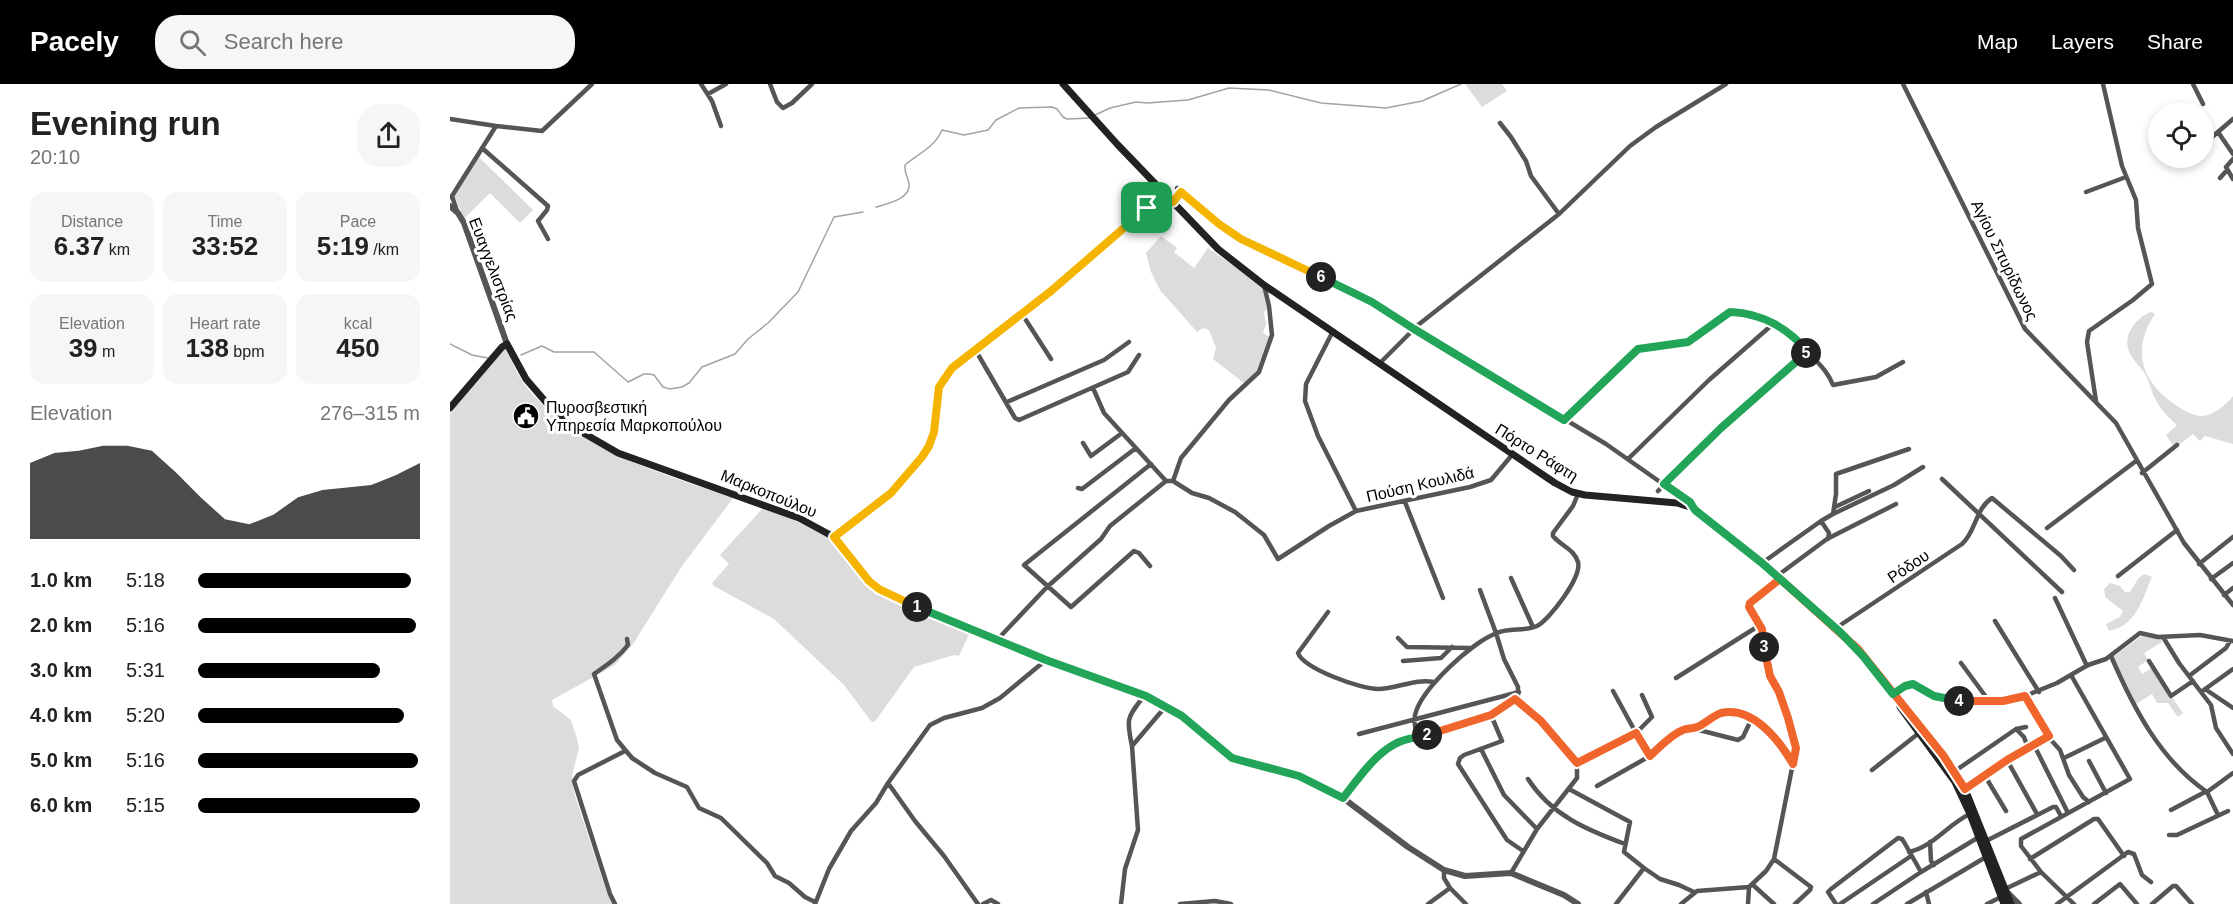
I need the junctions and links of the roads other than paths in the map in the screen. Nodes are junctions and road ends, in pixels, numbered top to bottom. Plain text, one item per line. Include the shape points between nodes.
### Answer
1 (592, 84) edge
2 (701, 84) edge
3 (726, 84) edge
4 (770, 84) edge
5 (812, 84) edge
6 (1063, 84) edge
7 (1726, 84) edge
8 (1903, 84) edge
9 (2103, 84) edge
10 (2193, 84) edge
11 (708, 94) junction
12 (2202, 102) edge
13 (450, 119) edge
14 (2233, 119) edge
15 (1500, 123) dead end
16 (496, 126) junction
17 (721, 126) dead end
18 (2218, 132) junction
19 (2214, 135) edge
20 (482, 148) junction
21 (2233, 154) edge
22 (2233, 159) edge
23 (2227, 170) junction
24 (2126, 177) junction
25 (2220, 178) dead end
26 (2233, 179) edge
27 (1177, 188) dead end
28 (1181, 192) junction
29 (2086, 192) dead end
30 (1162, 194) junction
31 (451, 196) edge
32 (1173, 202) junction
33 (450, 206) edge
34 (458, 213) junction
35 (1559, 214) junction
36 (548, 239) dead end
37 (1248, 273) junction
38 (1264, 285) junction
39 (1278, 294) junction
40 (1269, 306) junction
41 (1022, 314) junction
42 (1773, 324) junction
43 (1414, 329) junction
44 (1333, 331) junction
45 (1129, 342) dead end
46 (507, 344) junction
47 (976, 351) junction
48 (1808, 352) junction
49 (1139, 355) dead end
50 (1051, 359) dead end
51 (1381, 362) junction
52 (1904, 362) dead end
53 (1093, 388) junction
54 (2096, 401) junction
55 (1007, 402) junction
56 (450, 408) edge
57 (1564, 420) junction
58 (1122, 433) junction
59 (1130, 441) junction
60 (1083, 443) dead end
61 (2177, 445) dead end
62 (1136, 448) junction
63 (1909, 449) dead end
64 (1129, 452) junction
65 (1512, 455) junction
66 (1628, 459) junction
67 (2136, 461) junction
68 (1151, 464) junction
69 (1923, 467) dead end
70 (2142, 473) junction
71 (1942, 479) dead end
72 (1166, 481) junction
73 (1173, 481) junction
74 (1664, 484) junction
75 (1089, 485) dead end
76 (1658, 491) dead end
77 (1869, 491) dead end
78 (1578, 494) junction
79 (1676, 494) junction
80 (1405, 502) junction
81 (1674, 502) junction
82 (1896, 504) dead end
83 (1835, 507) junction
84 (1695, 510) junction
85 (1356, 511) junction
86 (1980, 512) junction
87 (1833, 514) junction
88 (1821, 521) junction
89 (2047, 528) dead end
90 (2177, 530) junction
91 (834, 537) junction
92 (2233, 537) edge
93 (1827, 539) junction
94 (1762, 563) junction
95 (2233, 563) edge
96 (2199, 564) junction
97 (1149, 566) dead end
98 (2074, 570) dead end
99 (2118, 576) dead end
100 (1511, 578) dead end
101 (1779, 578) junction
102 (2211, 579) junction
103 (1047, 587) junction
104 (2233, 588) edge
105 (1480, 590) dead end
106 (2062, 592) dead end
107 (2224, 595) junction
108 (1443, 598) dead end
109 (2055, 598) dead end
110 (2233, 605) edge
111 (1328, 612) dead end
112 (1995, 621) dead end
113 (1760, 625) junction
114 (1533, 627) junction
115 (1836, 628) junction
116 (1496, 633) junction
117 (2163, 637) junction
118 (1398, 638) dead end
119 (627, 639) dead end
120 (997, 640) junction
121 (2232, 641) edge
122 (1452, 647) junction
123 (1470, 648) junction
124 (2111, 656) junction
125 (1046, 660) junction
126 (1403, 661) dead end
127 (2149, 661) dead end
128 (1961, 663) dead end
129 (2086, 666) junction
130 (2233, 669) edge
131 (2071, 675) junction
132 (2189, 676) junction
133 (1676, 678) dead end
134 (2193, 681) junction
135 (1434, 682) junction
136 (2203, 690) junction
137 (1613, 691) dead end
138 (1520, 692) junction
139 (2039, 692) junction
140 (1893, 694) junction
141 (1642, 695) dead end
142 (1144, 696) junction
143 (2025, 696) junction
144 (1515, 699) junction
145 (1989, 701) junction
146 (1166, 706) junction
147 (2233, 708) edge
148 (1491, 715) junction
149 (1752, 718) junction
150 (1414, 720) junction
151 (2026, 727) dead end
152 (1692, 728) junction
153 (2016, 729) junction
154 (1636, 733) junction
155 (1919, 733) junction
156 (1359, 734) dead end
157 (2049, 736) junction
158 (1418, 738) junction
159 (2105, 738) junction
160 (1132, 746) junction
161 (2031, 747) junction
162 (1480, 749) junction
163 (625, 751) junction
164 (2233, 754) edge
165 (1650, 756) junction
166 (2064, 758) junction
167 (2007, 760) junction
168 (2089, 761) dead end
169 (1577, 763) junction
170 (1793, 764) junction
171 (1872, 770) dead end
172 (1955, 771) junction
173 (2233, 773) edge
174 (1985, 776) junction
175 (1528, 779) dead end
176 (888, 783) junction
177 (1597, 786) dead end
178 (1569, 789) junction
179 (1965, 789) junction
180 (2206, 792) junction
181 (2106, 793) junction
182 (1343, 798) junction
183 (2089, 802) junction
184 (1554, 808) junction
185 (2046, 810) junction
186 (2171, 810) dead end
187 (2006, 811) dead end
188 (2228, 811) dead end
189 (2068, 813) junction
190 (1970, 814) junction
191 (2037, 814) junction
192 (2218, 815) junction
193 (2061, 816) junction
194 (2052, 822) junction
195 (1537, 829) junction
196 (2169, 835) dead end
197 (1979, 837) junction
198 (1986, 841) junction
199 (1930, 843) junction
200 (1625, 844) junction
201 (1523, 851) junction
202 (1910, 854) junction
203 (2124, 856) junction
204 (1986, 857) junction
205 (2030, 858) junction
206 (1774, 859) junction
207 (1934, 865) junction
208 (1644, 868) junction
209 (1444, 870) junction
210 (1921, 872) junction
211 (2041, 872) junction
212 (1511, 873) junction
213 (2151, 882) dead end
214 (1751, 886) junction
215 (1450, 888) junction
216 (1694, 892) junction
217 (1926, 892) junction
218 (2004, 897) edge
219 (2067, 897) junction
220 (815, 903) edge
221 (1216, 903) edge
222 (615, 904) edge
223 (978, 904) edge
224 (983, 904) edge
225 (998, 904) edge
226 (1121, 904) edge
227 (1180, 904) edge
228 (1231, 904) edge
229 (1428, 904) edge
230 (1466, 904) edge
231 (1578, 904) edge
232 (1616, 904) edge
233 (1681, 904) edge
234 (1748, 904) edge
235 (1774, 904) edge
236 (1795, 904) edge
237 (1838, 904) edge
238 (1873, 904) edge
239 (1907, 904) edge
240 (1929, 904) edge
241 (1987, 904) edge
242 (2011, 904) edge
243 (2019, 904) edge
244 (2057, 904) edge
245 (2074, 904) edge
246 (2094, 904) edge
247 (2137, 904) edge
248 (2152, 904) edge
249 (2192, 904) edge

1 - 16 street via 542,131
2 - 11 street
3 - 11 street
4 - 5 street via 783,108
6 - 30 main road, Πόρτο Ράφτη
7 - 35 street via 1630,146
8 - 54 street, Αγίου Σπυρίδωνος via 2025,329
9 - 24 street
10 - 12 street
11 - 17 street
13 - 16 street
14 - 18 street
15 - 35 street
16 - 20 street
18 - 19 street
18 - 21 street
20 - 31 street
20 - 36 street via 548,206 538,221
22 - 23 street
23 - 25 street
23 - 26 street
24 - 29 street
24 - 54 street via 2137,206 2138,228 2152,284 2089,330 2087,342
27 - 28 street
28 - 32 street
28 - 43 street via 1241,239 1372,302
30 - 32 main road, Πόρτο Ράφτη
30 - 37 main road, Πόρτο Ράφτη via 1210,246
30 - 41 main road
31 - 34 street
32 - 37 main road, Πόρτο Ράφτη via 1213,244
33 - 34 street, Ευαγγελιστρίας
34 - 46 street, Ευαγγελιστρίας
35 - 43 street
37 - 38 main road, Πόρτο Ράφτη
38 - 39 main road, Πόρτο Ράφτη
38 - 40 street
39 - 40 street
39 - 44 main road, Πόρτο Ράφτη
40 - 73 street via 1272,335 1259,372 1229,400 1181,458
41 - 47 main road
41 - 50 street
42 - 48 street via 1791,334
42 - 57 street via 1758,316 1730,312 1688,342 1638,349
42 - 66 street
43 - 51 street
43 - 57 street
44 - 51 main road, Πόρτο Ράφτη
44 - 85 street via 1306,384 1305,401
45 - 55 street via 1104,360
46 - 56 main road
46 - 91 main road, Μαρκοπούλου via 526,379 551,408 580,431 618,453 799,518
47 - 55 street
47 - 91 main road via 952,368 939,387 934,432 922,457 891,493
48 - 52 street via 1833,385 1876,377
48 - 74 street
49 - 53 street via 1131,370
51 - 65 main road, Πόρτο Ράφτη
53 - 55 street via 1019,420
53 - 58 street via 1104,413
54 - 67 street, Αγίου Σπυρίδωνος via 2116,423
57 - 66 street
58 - 59 street
58 - 60 street via 1091,456
59 - 62 street
59 - 64 street
61 - 70 street
62 - 64 street
62 - 68 street
63 - 83 street via 1836,474
64 - 75 street
65 - 78 main road, Πόρτο Ράφτη
65 - 80 street, Πούση Κουλιδά via 1491,480
66 - 74 street
67 - 70 street, Αγίου Σπυρίδωνος
67 - 89 street
68 - 72 street
68 - 103 street via 1024,565
69 - 87 street
70 - 90 street, Αγίου Σπυρίδωνος
71 - 86 street
72 - 73 street
72 - 103 street via 1110,526 1101,539
73 - 85 street, Πούση Κουλιδά via 1192,494 1235,512 1264,535 1278,559
74 - 76 street
74 - 79 street
77 - 83 street
78 - 81 main road, Πόρτο Ράφτη
78 - 114 street via 1553,532 1555,539 1575,556 1578,575 1546,620
79 - 81 street
79 - 84 street
80 - 85 street, Πούση Κουλιδά
80 - 108 street
81 - 84 main road, Πόρτο Ράφτη
82 - 93 street
83 - 87 street
84 - 94 main road, Πόρτο Ράφτη
86 - 98 street via 1992,498
86 - 106 street
86 - 115 street, Ρόδου via 1962,544
87 - 88 street
88 - 93 street via 1829,533
88 - 94 street
90 - 96 street, Αγίου Σπυρίδωνος
90 - 99 street
91 - 120 street, Μαρκοπούλου via 869,581 889,596
92 - 96 street
93 - 101 street
94 - 101 main road, Πόρτο Ράφτη
95 - 102 street
96 - 102 street, Αγίου Σπυρίδωνος
97 - 103 street via 1134,551 1071,607
100 - 114 street
101 - 113 street via 1750,603
101 - 115 main road, Πόρτο Ράφτη
102 - 107 street, Αγίου Σπυρίδωνος
103 - 120 street
104 - 107 street
105 - 116 street
107 - 110 street, Αγίου Σπυρίδωνος
109 - 129 street
111 - 135 street via 1298,653 1300,658 1323,673 1374,689 1425,680
112 - 139 street
113 - 133 street
113 - 170 street via 1765,662 1784,703 1796,748
114 - 116 street
115 - 140 main road, Πόρτο Ράφτη
116 - 123 street
116 - 138 street
117 - 121 street via 2191,634
117 - 124 street via 2140,633
117 - 132 street
118 - 122 street via 1407,647
119 - 163 street via 624,651 594,674 613,730
120 - 125 street, Μαρκοπούλου
121 - 132 street
122 - 123 street
122 - 126 street via 1442,658
123 - 135 street
124 - 129 street
124 - 180 street via 2132,702 2157,742
125 - 142 street, Μαρκοπούλου
125 - 176 street via 1000,698 934,722
127 - 134 street via 2171,696
128 - 145 street
129 - 131 street
130 - 136 street
131 - 139 street
131 - 159 street
132 - 134 street
134 - 136 street
135 - 150 street
136 - 147 street
136 - 164 street via 2217,728
137 - 154 street
138 - 144 street
138 - 150 street
139 - 143 street
140 - 145 street via 1913,684 1946,699
140 - 155 main road, Πόρτο Ράφτη
140 - 172 main road, Πόρτο Ράφτη
141 - 154 street via 1652,717
142 - 146 street, Μαρκοπούλου
142 - 160 street via 1128,722
143 - 145 street
143 - 157 street
144 - 148 street
144 - 169 street
146 - 160 street
146 - 182 street, Μαρκοπούλου via 1232,758 1299,776
148 - 158 street
148 - 162 street via 1502,741
149 - 152 street via 1721,713
149 - 152 street via 1738,740
149 - 170 street via 1783,746
150 - 156 street
150 - 158 street
151 - 153 street
152 - 165 street via 1677,733
153 - 161 street
153 - 172 street
154 - 165 street
154 - 169 street
155 - 171 street
155 - 190 main road, Πόρτο Ράφτη via 1953,778
157 - 161 street
157 - 166 street
158 - 182 street via 1397,743 1379,756
159 - 166 street
159 - 181 street via 2130,779
160 - 226 street via 1138,830 1125,868
161 - 167 street
161 - 189 street
162 - 195 street via 1504,795
162 - 201 street via 1460,758 1458,764 1507,840
163 - 220 street via 639,764 687,787 699,808 721,818 775,876
163 - 222 street via 578,775 574,781
165 - 177 street
166 - 183 street via 2069,775
167 - 174 street
167 - 191 street
168 - 181 street
169 - 178 street via 1578,774
170 - 206 street
172 - 179 main road, Πόρτο Ράφτη
173 - 180 street
174 - 179 street
174 - 187 street
175 - 184 street
176 - 220 street via 841,846
176 - 223 street
178 - 184 street
178 - 200 street via 1630,822
179 - 198 main road, Πόρτο Ράφτη
180 - 186 street
180 - 192 street
181 - 183 street
182 - 209 street, Μαρκοπούλου
183 - 189 street
184 - 195 street
184 - 200 street via 1576,824
185 - 191 street
185 - 193 street via 2056,807
185 - 194 street
188 - 192 street
189 - 193 street
190 - 197 main road, Πόρτο Ράφτη
190 - 199 street
191 - 198 street
192 - 196 street via 2177,835
193 - 194 street
194 - 205 street via 2020,841
195 - 201 street
197 - 204 main road, Πόρτο Ράφτη
197 - 207 street
198 - 218 main road, Πόρτο Ράφτη
199 - 202 street
199 - 207 street
200 - 208 street via 1624,855
201 - 212 street
202 - 210 street
202 - 237 street
202 - 237 street via 1898,838 1828,892
203 - 205 street via 2098,819 2094,819
203 - 213 street via 2128,852 2134,854 2142,875
203 - 219 street
204 - 217 street
204 - 218 main road, Πόρτο Ράφτη
205 - 211 street
206 - 214 street
206 - 236 street via 1810,887
207 - 210 street
208 - 216 street
208 - 232 street
209 - 212 street, Μαρκοπούλου via 1465,876
209 - 215 street
210 - 238 street
211 - 218 street
211 - 219 street
212 - 231 street, Μαρκοπούλου
214 - 216 street
214 - 234 street
214 - 235 street
215 - 229 street
215 - 230 street
216 - 233 street
217 - 239 street
217 - 240 street
218 - 241 street
218 - 242 main road, Πόρτο Ράφτη
218 - 243 street
219 - 244 street
219 - 245 street
221 - 227 street
221 - 228 street
224 - 225 street via 991,900
246 - 247 street via 2120,884
248 - 249 street via 2173,886

